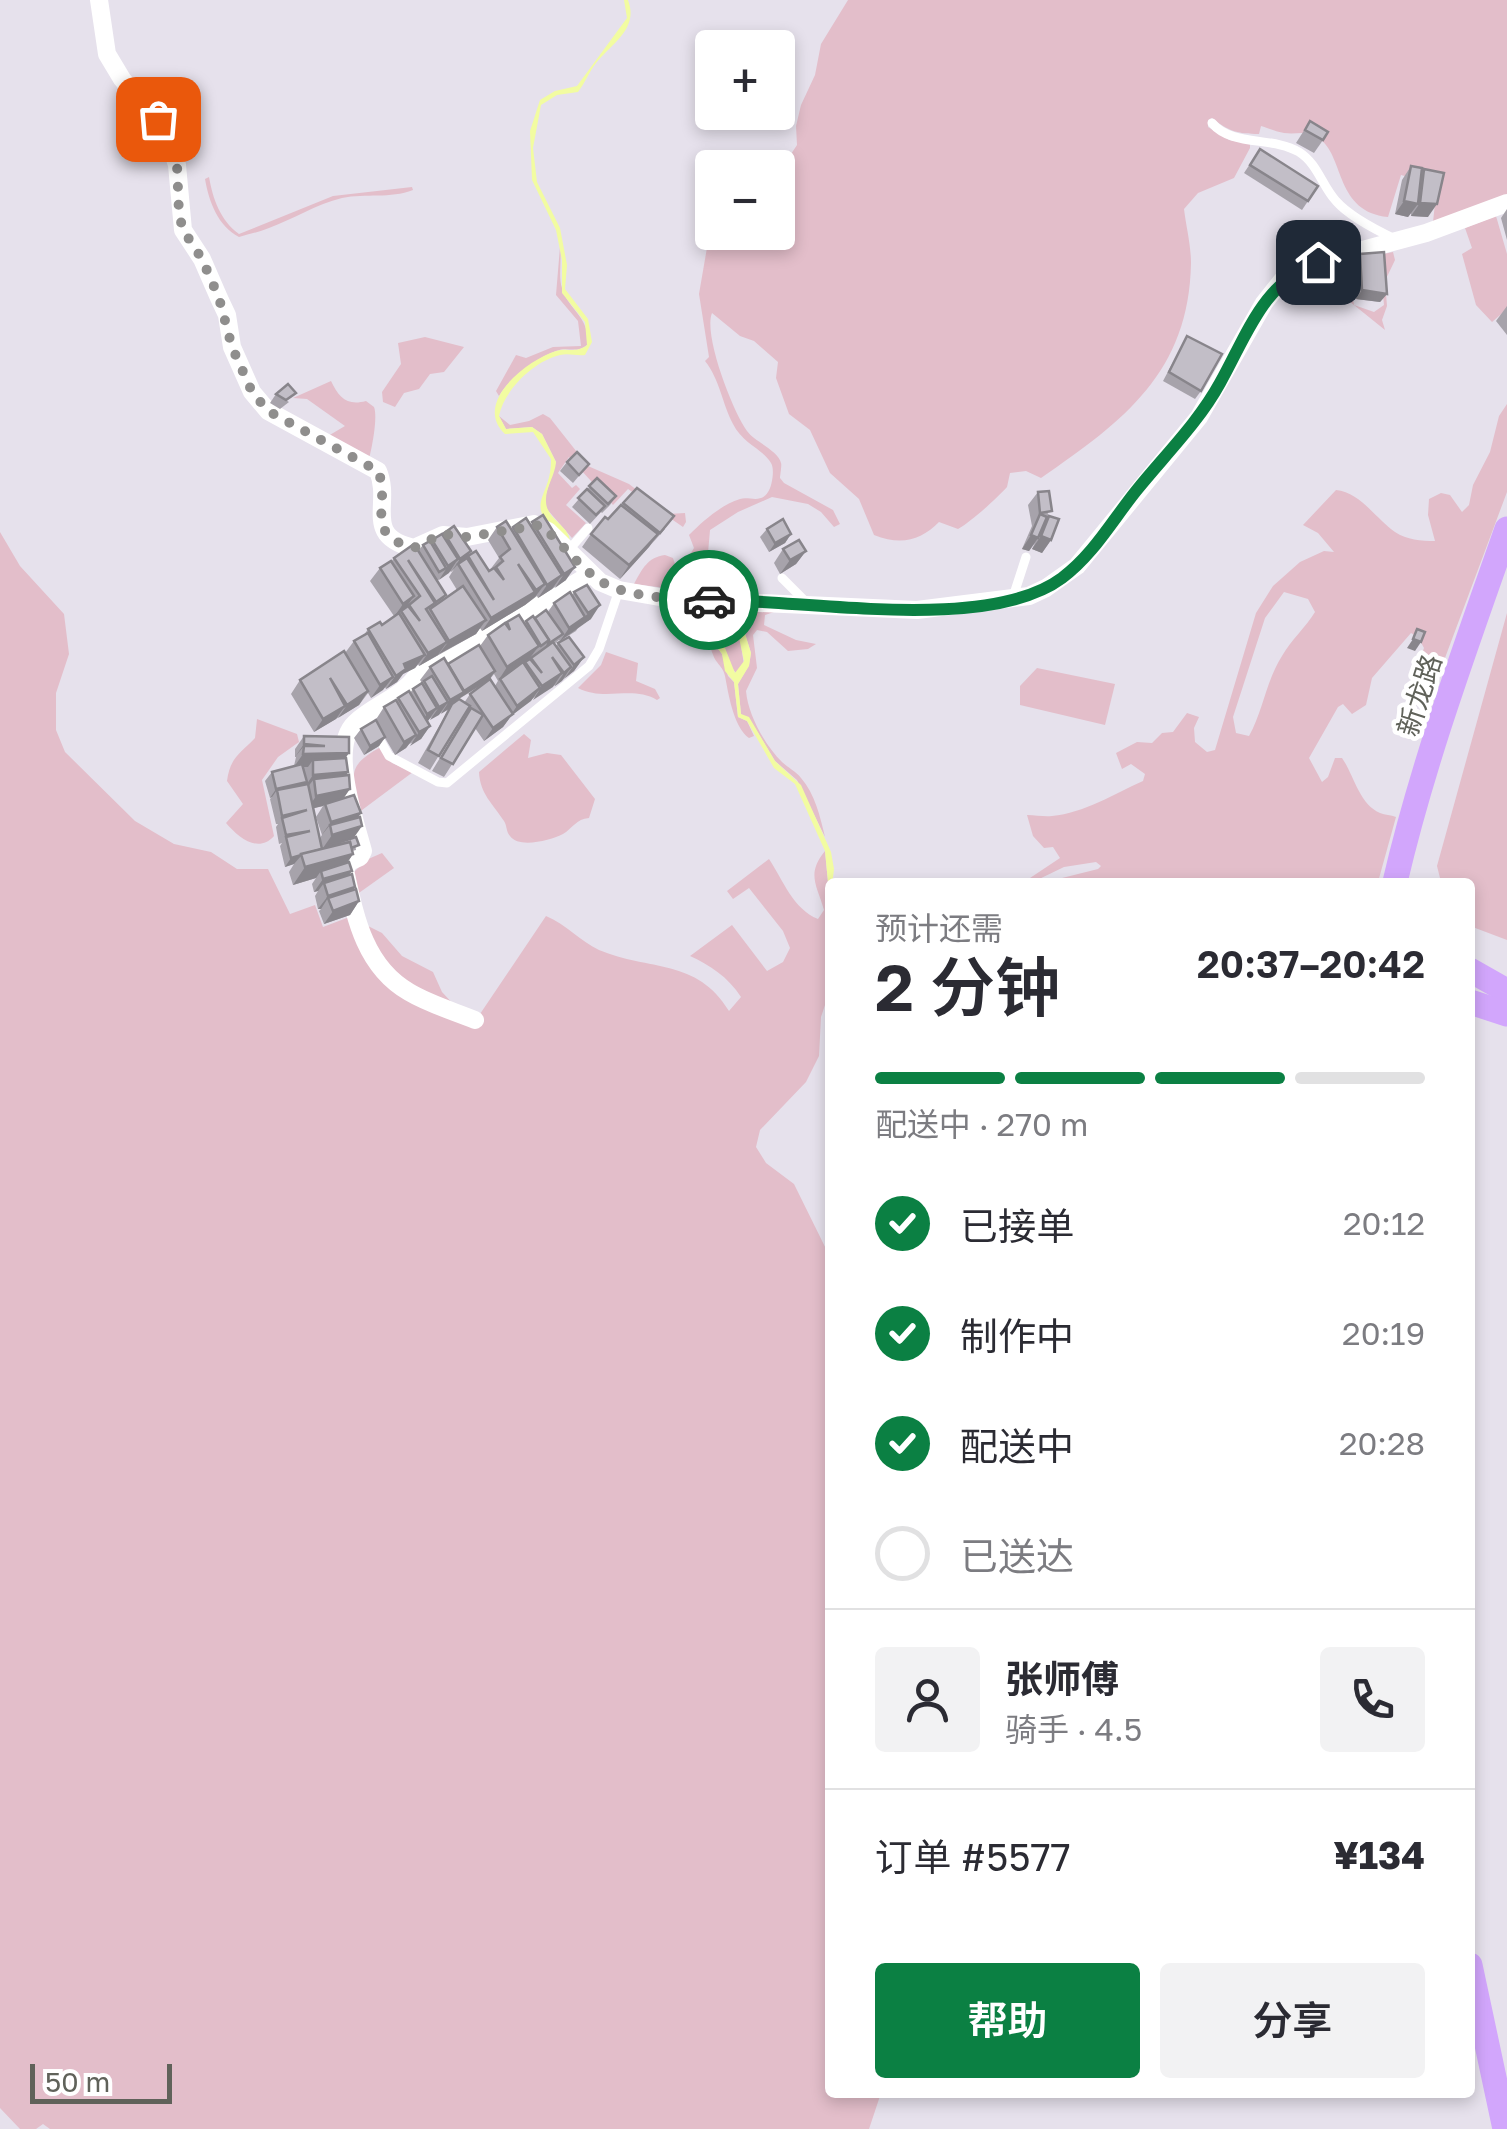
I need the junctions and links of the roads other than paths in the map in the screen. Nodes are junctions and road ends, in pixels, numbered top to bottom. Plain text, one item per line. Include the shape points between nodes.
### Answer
1 (99, 0) edge
2 (1212, 123) dead end
3 (1507, 203) edge
4 (1398, 240) junction
5 (588, 528) dead end
6 (1507, 529) edge
7 (568, 552) junction
8 (1507, 552) edge
9 (1026, 557) dead end
10 (591, 574) junction
11 (782, 578) dead end
12 (619, 590) junction
13 (1012, 599) junction
14 (806, 603) junction
15 (365, 709) junction
16 (1417, 828) junction
17 (1396, 878) edge
18 (1407, 878) edge
19 (1414, 878) edge
20 (1475, 974) edge
21 (1475, 983) edge
22 (1475, 1002) edge
23 (1506, 1002) edge
24 (1475, 1010) edge
25 (474, 1020) dead end
26 (1475, 1989) edge
27 (1475, 2026) edge
28 (1497, 2129) edge
29 (1504, 2129) edge

1 - 7 street via 102,38 114,68 167,133 183,230 219,298 256,401 378,471 382,528 395,542 414,548 442,534 467,537 534,524
2 - 4 lane via 1233,137 1298,152 1341,207
3 - 4 street
4 - 13 street via 1284,278 1199,417 1087,554 1046,588
5 - 7 lane
6 - 17 main road, 新龙路
7 - 10 street
8 - 16 main road, 新龙路
9 - 13 lane
10 - 12 street
10 - 15 street
11 - 14 lane
12 - 14 street
12 - 15 lane via 589,666 447,783 389,756
13 - 14 street via 917,610
15 - 25 street via 344,746 363,851 345,870 363,939 372,958 410,993
16 - 18 main road, 新龙路
16 - 19 main road
20 - 23 main road
21 - 23 main road
22 - 23 main road
23 - 24 main road
26 - 29 main road
27 - 28 main road

